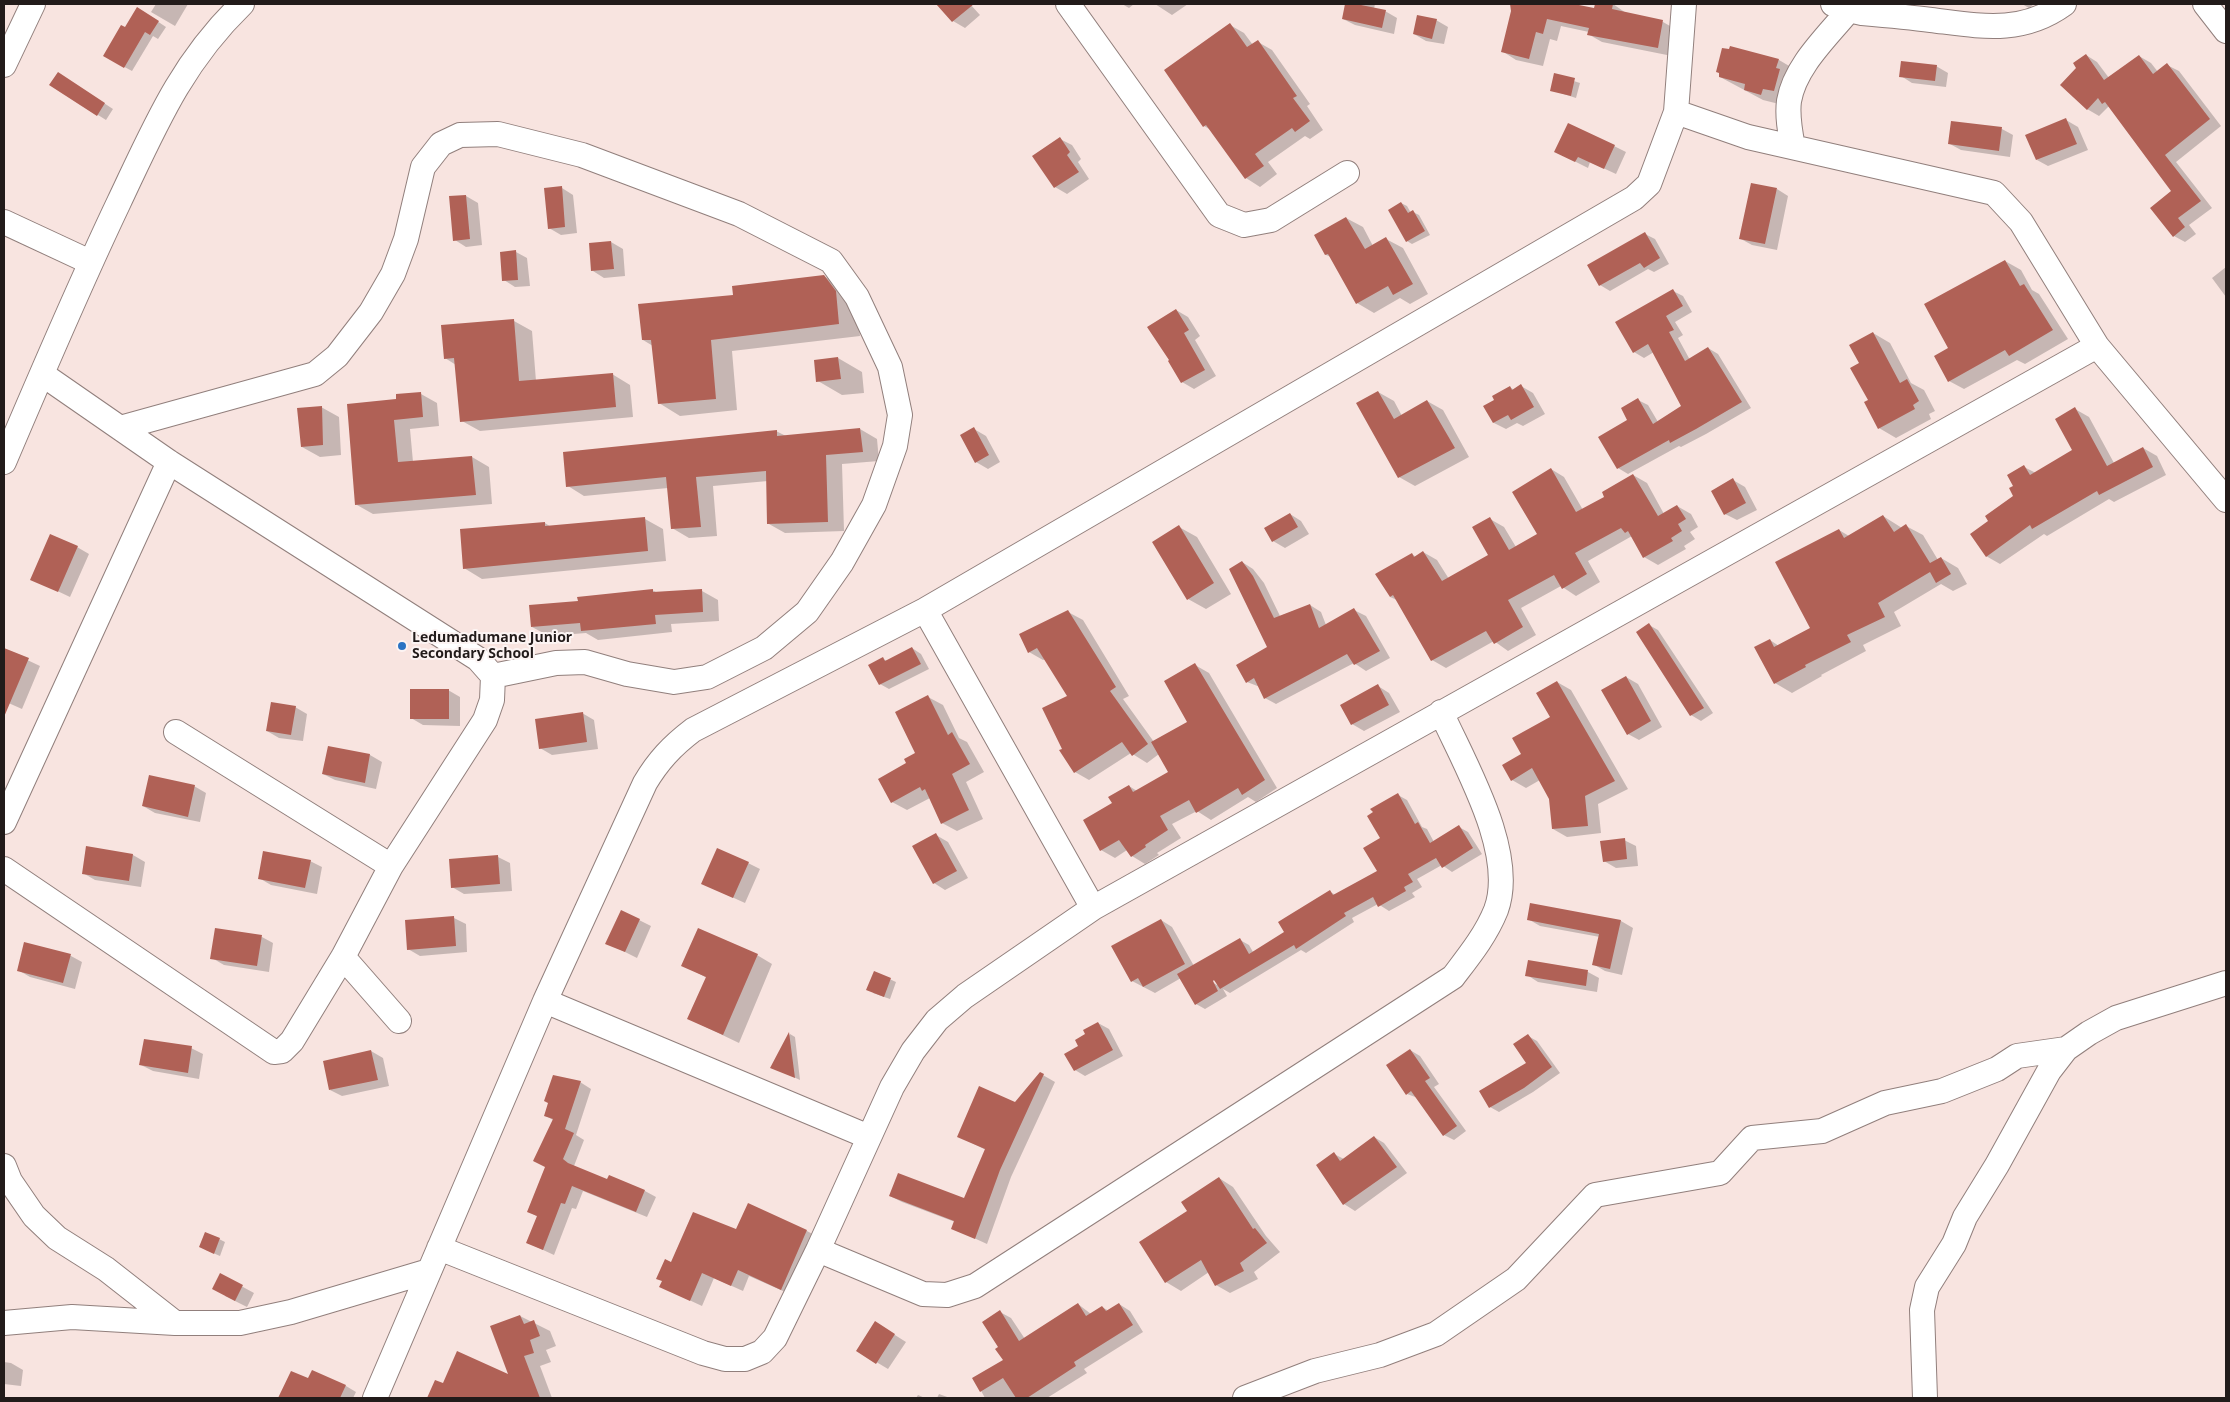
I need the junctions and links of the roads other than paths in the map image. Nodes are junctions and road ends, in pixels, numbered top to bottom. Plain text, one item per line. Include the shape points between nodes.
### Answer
1 (33, 4) edge
2 (242, 4) edge
3 (1068, 4) edge
4 (1684, 4) edge
5 (2064, 4) edge
6 (2205, 4) edge
7 (1841, 7) edge
8 (1930, 12) edge
9 (2226, 31) edge
10 (9, 39) edge
11 (4, 65) edge
12 (1676, 112) junction
13 (1793, 147) junction
14 (1348, 173) dead end
15 (4, 222) edge
16 (90, 262) junction
17 (2098, 346) junction
18 (42, 374) junction
19 (120, 428) junction
20 (4, 462) edge
21 (169, 462) junction
22 (2226, 500) edge
23 (925, 610) junction
24 (493, 676) junction
25 (1441, 712) junction
26 (176, 732) dead end
27 (4, 822) edge
28 (391, 866) junction
29 (4, 869) edge
30 (1093, 908) junction
31 (343, 957) junction
32 (2226, 983) edge
33 (545, 1001) junction
34 (399, 1021) dead end
35 (2066, 1049) junction
36 (869, 1137) junction
37 (4, 1166) edge
38 (439, 1248) junction
39 (818, 1250) junction
40 (429, 1271) junction
41 (175, 1322) junction
42 (4, 1323) edge
43 (375, 1398) edge
44 (1245, 1398) edge
45 (1926, 1398) edge

1 - 10 street
2 - 16 street via 197,53 167,101
3 - 14 street via 1219,214 1244,225 1271,220
4 - 12 street
5 - 8 street via 2049,15 2017,25 1988,28
6 - 9 street
7 - 8 street
7 - 13 street via 1794,84 1788,116
10 - 11 street
12 - 13 street via 1748,137
12 - 23 street via 1649,184 1634,198
13 - 17 street via 1994,193 2021,222
15 - 16 street
16 - 18 street
17 - 22 street
17 - 25 street
18 - 19 street
18 - 20 street
19 - 21 street
19 - 24 street via 315,374 337,356 371,312 393,274 406,240 423,167 441,144 460,135 498,134 582,155 739,214 831,261 857,297 890,367 900,415 895,446 874,505 842,562 807,612 764,648 707,676 674,682 585,662 556,663
21 - 24 street via 478,659
21 - 27 street
23 - 30 street
23 - 33 street via 693,730 658,761
24 - 28 street via 492,700 485,720
25 - 30 street
25 - 39 street via 1492,825 1502,877 1496,909 1479,943 1453,977 975,1286 948,1295 924,1294
26 - 28 street
28 - 31 street
29 - 31 street via 274,1052 282,1052 288,1046
30 - 36 street via 965,996 937,1020 913,1051 892,1087
31 - 34 street
32 - 35 street via 2116,1018
33 - 36 street
33 - 38 street
35 - 44 street via 2017,1056 1979,1077 1942,1091 1885,1103 1822,1131 1752,1138 1720,1173 1595,1195 1516,1279 1436,1334 1380,1355 1315,1371
35 - 45 street via 2049,1071 1927,1287 1922,1310
36 - 39 street
37 - 41 street via 10,1181 34,1216 57,1238 106,1269
38 - 39 street via 725,1359 745,1359 762,1352 775,1338
38 - 40 street
40 - 41 street via 283,1314 240,1323
40 - 43 street
41 - 42 street via 72,1317

